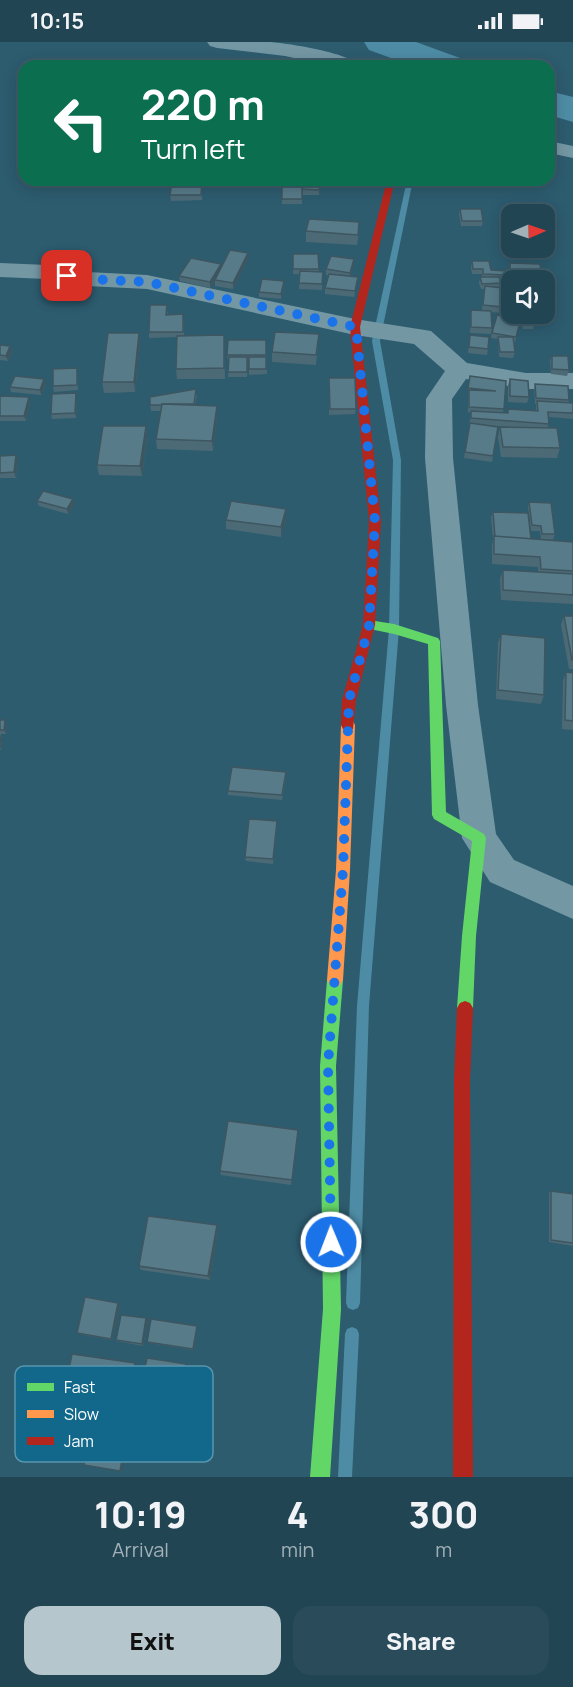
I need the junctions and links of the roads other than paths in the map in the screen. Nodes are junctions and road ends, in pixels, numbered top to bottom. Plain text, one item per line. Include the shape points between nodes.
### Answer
1 (218, 42) edge
2 (335, 60) edge
3 (555, 148) edge
4 (573, 152) edge
5 (390, 186) edge
6 (0, 270) edge
7 (356, 327) junction
8 (459, 370) junction
9 (573, 381) edge
10 (369, 626) junction
11 (479, 838) junction
12 (573, 903) edge
13 (320, 1477) edge
14 (463, 1477) edge

1 - 2 street
3 - 4 street
5 - 7 street
6 - 7 street via 147,282
7 - 8 street via 422,336
7 - 10 street via 375,521
8 - 9 street via 526,381
8 - 11 street via 439,399 439,458
10 - 11 street via 434,641 439,815
10 - 13 street via 349,700 343,870 328,1065 332,1309
11 - 12 street via 502,871
11 - 14 street via 469,936 462,1080

